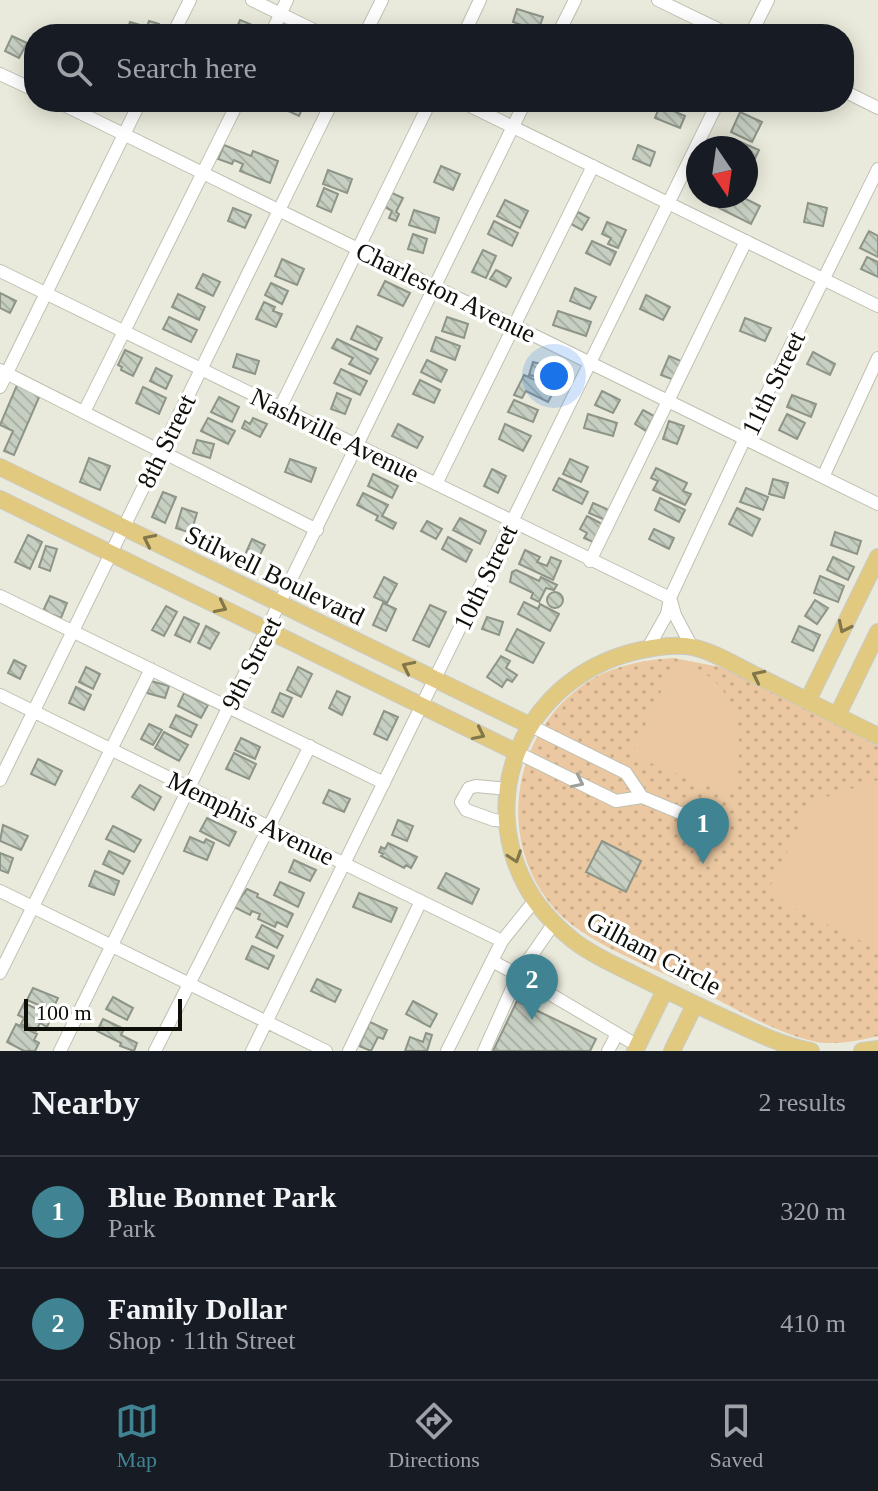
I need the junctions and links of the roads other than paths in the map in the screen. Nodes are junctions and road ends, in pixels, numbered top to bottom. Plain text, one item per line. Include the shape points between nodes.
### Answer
1 (190, 0) edge
2 (252, 0) edge
3 (287, 0) edge
4 (382, 0) edge
5 (480, 0) edge
6 (575, 0) edge
7 (768, 0) edge
8 (666, 2) edge
9 (280, 14) junction
10 (178, 24) edge
11 (276, 24) edge
12 (301, 24) edge
13 (370, 24) edge
14 (469, 24) edge
15 (563, 24) edge
16 (709, 24) edge
17 (756, 24) edge
18 (0, 74) edge
19 (24, 85) edge
20 (854, 96) edge
21 (878, 108) edge
22 (79, 112) edge
23 (135, 112) edge
24 (233, 112) edge
25 (327, 112) edge
26 (425, 112) edge
27 (482, 112) edge
28 (520, 112) edge
29 (713, 112) edge
30 (513, 127) junction
31 (124, 134) junction
32 (593, 166) junction
33 (878, 169) edge
34 (203, 172) junction
35 (668, 203) junction
36 (280, 210) junction
37 (746, 241) junction
38 (358, 248) junction
39 (0, 271) edge
40 (824, 280) junction
41 (435, 287) junction
42 (46, 293) junction
43 (878, 306) edge
44 (513, 326) junction
45 (124, 332) junction
46 (878, 358) edge
47 (590, 363) junction
48 (201, 370) junction
49 (3, 372) edge
50 (0, 387) edge
51 (668, 401) junction
52 (280, 408) junction
53 (84, 412) junction
54 (745, 438) junction
55 (357, 446) junction
56 (162, 450) junction
57 (0, 467) edge
58 (823, 477) junction
59 (436, 484) junction
60 (0, 499) edge
61 (878, 504) edge
62 (512, 522) junction
63 (124, 528) junction
64 (317, 530) junction
65 (111, 554) junction
66 (878, 557) edge
67 (590, 561) junction
68 (0, 596) edge
69 (670, 598) junction
70 (280, 604) junction
71 (267, 630) junction
72 (73, 631) junction
73 (878, 632) edge
74 (692, 647) junction
75 (648, 648) junction
76 (151, 669) junction
77 (434, 680) junction
78 (0, 695) edge
79 (808, 700) junction
80 (422, 706) junction
81 (229, 707) junction
82 (34, 711) junction
83 (837, 716) junction
84 (529, 725) junction
85 (878, 736) edge
86 (310, 746) junction
87 (110, 748) junction
88 (516, 752) junction
89 (0, 780) edge
90 (384, 783) junction
91 (189, 787) junction
92 (508, 789) junction
93 (642, 797) junction
94 (507, 821) junction
95 (707, 824) dead end
96 (268, 826) junction
97 (344, 864) junction
98 (0, 891) edge
99 (535, 900) junction
100 (421, 901) junction
101 (32, 907) junction
102 (554, 923) junction
103 (502, 941) junction
104 (112, 946) junction
105 (492, 961) junction
106 (0, 973) edge
107 (518, 975) junction
108 (187, 983) junction
109 (665, 990) junction
110 (695, 1004) junction
111 (266, 1022) junction
112 (617, 1034) junction
113 (769, 1044) edge
114 (636, 1048) edge
115 (878, 1049) edge
116 (60, 1051) edge
117 (155, 1051) edge
118 (252, 1051) edge
119 (326, 1051) edge
120 (349, 1051) edge
121 (447, 1051) edge
122 (484, 1051) edge
123 (608, 1051) edge
124 (672, 1051) edge
125 (811, 1051) edge
126 (862, 1051) edge

1 - 10 street
2 - 9 street
3 - 9 street
4 - 13 street
5 - 14 street
6 - 15 street
7 - 17 street
8 - 16 street
9 - 11 street
9 - 12 street
18 - 19 street
20 - 21 street
22 - 31 street, Charleston Avenue
23 - 31 street
24 - 34 street
25 - 36 street, 8th Street
26 - 38 street
27 - 30 street
28 - 30 street, 9th Street
29 - 35 street, 10th Street
30 - 32 street
30 - 41 street, 9th Street
31 - 34 street, Charleston Avenue
31 - 42 street
32 - 35 street
32 - 44 street
33 - 40 street, 11th Street
34 - 36 street, Charleston Avenue
34 - 45 street
35 - 37 street
35 - 47 street, 10th Street
36 - 38 street, Charleston Avenue
36 - 48 street, 8th Street
37 - 40 street
37 - 51 street
38 - 41 street, Charleston Avenue
38 - 52 street
39 - 42 street, Nashville Avenue
40 - 43 street
40 - 54 street, 11th Street
41 - 44 street, Charleston Avenue
41 - 55 street, 9th Street
42 - 45 street, Nashville Avenue
42 - 49 street
44 - 47 street, Charleston Avenue
44 - 59 street
45 - 48 street, Nashville Avenue
45 - 53 street
46 - 58 street
47 - 51 street, Charleston Avenue
47 - 62 street, 10th Street
48 - 52 street, Nashville Avenue
48 - 56 street, 8th Street
49 - 50 street
49 - 53 street
51 - 54 street, Charleston Avenue
51 - 67 street
52 - 55 street, Nashville Avenue
53 - 56 street
54 - 58 street, Charleston Avenue
54 - 69 street, 11th Street
55 - 59 street, Nashville Avenue
55 - 64 street, 9th Street
56 - 63 street, 8th Street
56 - 64 street
57 - 63 main road, Stilwell Boulevard
58 - 61 street, Charleston Avenue
59 - 62 street, Nashville Avenue
60 - 65 main road, Stilwell Boulevard
62 - 67 street, Nashville Avenue
62 - 77 street, 10th Street
63 - 65 street, 8th Street
70 -> 63 main road, Stilwell Boulevard
64 - 70 street, 9th Street
65 -> 71 main road, Stilwell Boulevard
65 - 72 street, 8th Street
66 -> 79 main road
67 - 69 street, Nashville Avenue
68 - 72 street
69 - 74 street
69 - 75 street, 11th Street
70 - 71 street, 9th Street
77 -> 70 main road, Stilwell Boulevard
71 - 80 main road, Stilwell Boulevard
71 - 81 street, 9th Street
72 - 76 street
72 - 82 street, 8th Street
73 - 83 main road
74 - 75 main road, Gilham Circle
79 -> 74 main road, Gilham Circle
75 - 84 main road, Gilham Circle via 575,677
76 - 81 street
76 - 87 street
77 - 80 street, 10th Street
77 - 84 main road, Stilwell Boulevard
78 - 82 street, Memphis Avenue
79 - 83 main road, Gilham Circle
80 -> 88 main road, Stilwell Boulevard
80 - 90 street, 10th Street
81 - 86 street
81 - 91 street, 9th Street
82 - 87 street, Memphis Avenue
82 - 89 street, 8th Street
83 - 85 main road, Gilham Circle
84 - 88 main road, Gilham Circle
84 - 93 street via 626,773
86 - 90 street
86 - 96 street
87 - 91 street, Memphis Avenue
87 - 101 street
88 - 92 main road, Gilham Circle
88 -> 93 street via 616,801
90 - 97 street, 10th Street
91 - 96 street, Memphis Avenue
91 - 104 street, 9th Street
92 - 94 main road, Gilham Circle
92 - 94 street via 476,786 461,802 466,810
93 - 95 street
94 -> 99 main road, Gilham Circle via 516,862
96 - 97 street, Memphis Avenue
96 - 108 street
97 - 100 street, Memphis Avenue
97 - 111 street, 10th Street
98 - 101 street
99 - 102 main road, Gilham Circle
99 - 103 street
100 - 103 street, Memphis Avenue
100 - 120 street
101 - 104 street
101 - 106 street
102 - 107 street
102 - 109 main road, Gilham Circle via 590,951
103 - 105 street
104 - 108 street
104 - 116 street, 9th Street
105 - 107 street
105 - 121 street
107 - 112 street
107 - 122 street
108 - 111 street
108 - 117 street
109 - 110 main road, Gilham Circle
109 - 114 main road
110 - 113 main road, Gilham Circle
110 - 124 main road
111 - 118 street, 10th Street
111 - 119 street
112 - 114 street
112 - 123 street
113 - 125 main road, Gilham Circle
115 - 126 main road

